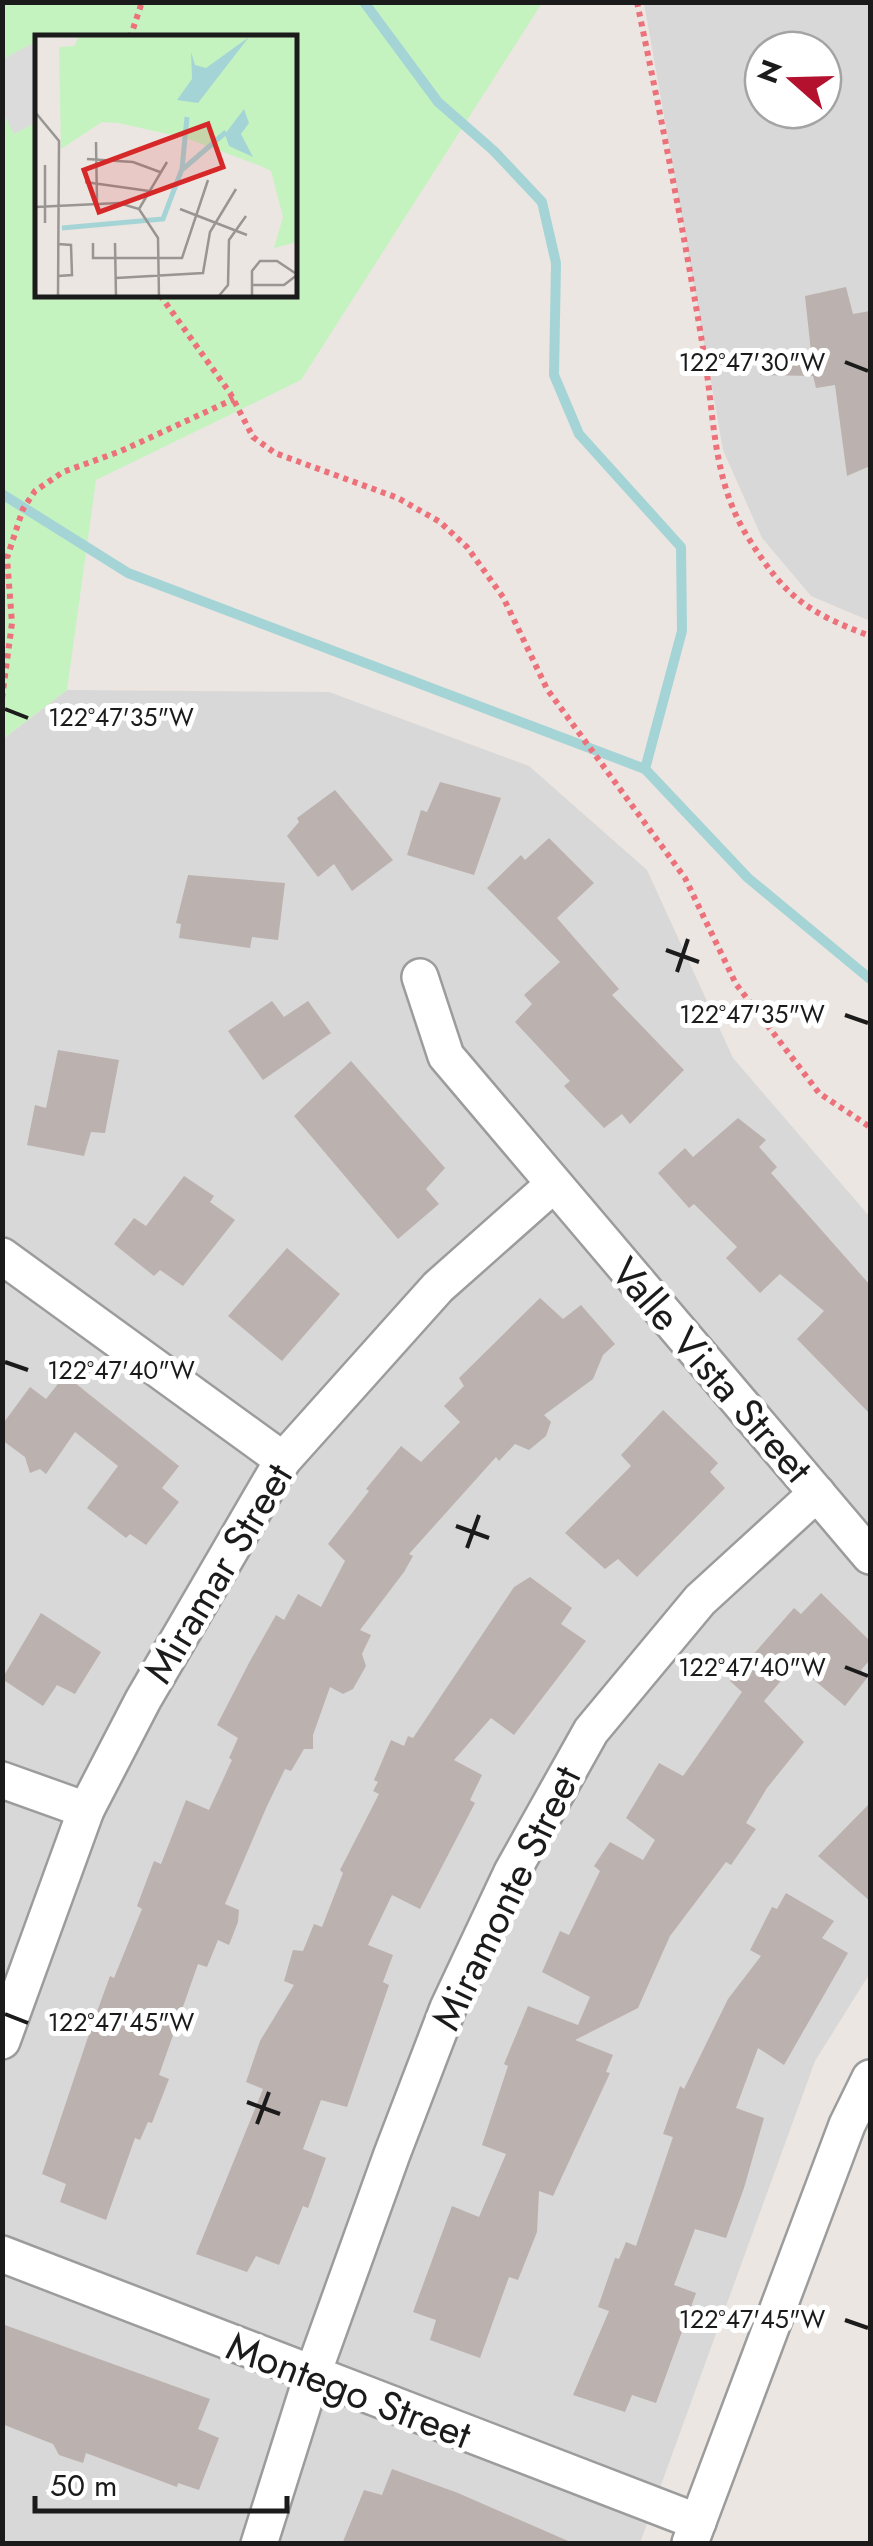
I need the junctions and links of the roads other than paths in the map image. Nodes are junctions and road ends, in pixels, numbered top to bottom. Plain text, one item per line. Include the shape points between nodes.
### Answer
1 (420, 978) dead end
2 (553, 1184) junction
3 (2, 1256) edge
4 (283, 1460) junction
5 (817, 1494) junction
6 (870, 1556) edge
7 (2, 1780) edge
8 (86, 1810) junction
9 (2, 2041) edge
10 (870, 2078) edge
11 (2, 2254) edge
12 (312, 2376) junction
13 (694, 2533) edge
14 (259, 2544) edge

1 - 2 street, Valle Vista Street via 446,1056
2 - 4 street, Miramar Street via 438,1287
2 - 5 street, Valle Vista Street
3 - 4 street
4 - 8 street, Miramar Street
5 - 6 street, Valle Vista Street
5 - 12 street, Miramonte Street via 700,1600 591,1731 512,1872 448,2008
7 - 8 street
8 - 9 street, Miramar Street
10 - 13 street
11 - 12 street, Montego Street
12 - 13 street, Montego Street
12 - 14 street, Miramonte Street

